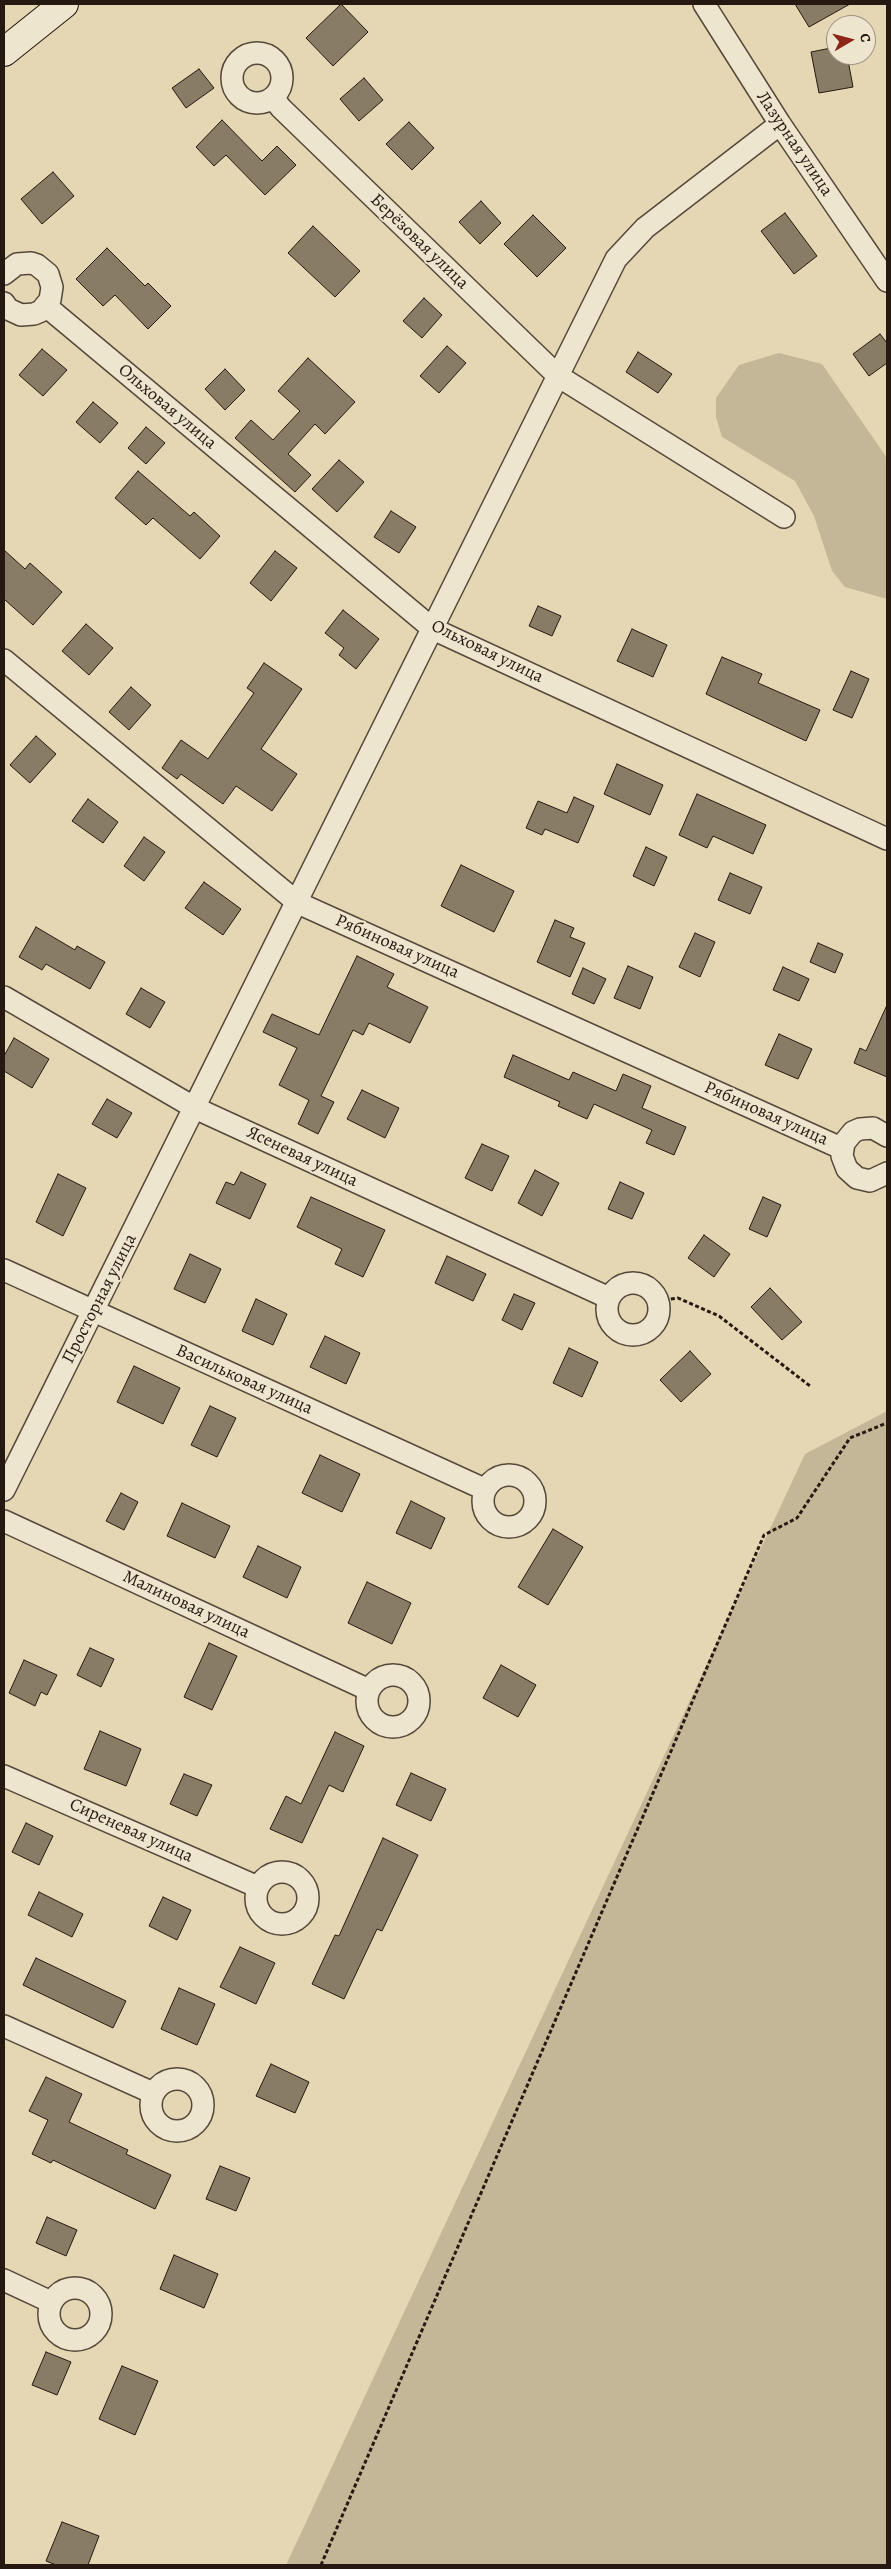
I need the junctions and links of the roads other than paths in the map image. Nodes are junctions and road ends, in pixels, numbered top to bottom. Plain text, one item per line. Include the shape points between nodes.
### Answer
1 (64, 4) edge
2 (704, 4) edge
3 (4, 52) edge
4 (277, 103) dead end
5 (780, 124) junction
6 (4, 274) edge
7 (887, 281) edge
8 (4, 303) edge
9 (46, 306) junction
10 (558, 376) junction
11 (784, 517) dead end
12 (433, 629) junction
13 (4, 660) edge
14 (887, 839) edge
15 (298, 903) junction
16 (4, 997) edge
17 (195, 1108) junction
18 (887, 1136) edge
19 (843, 1149) junction
20 (887, 1173) edge
21 (4, 1270) edge
22 (609, 1298) junction
23 (94, 1312) junction
24 (484, 1489) dead end
25 (4, 1490) edge
26 (4, 1521) edge
27 (369, 1690) dead end
28 (4, 1776) edge
29 (258, 1887) dead end
30 (4, 2026) edge
31 (153, 2093) dead end
32 (4, 2280) edge
33 (51, 2302) dead end

1 - 3 street
2 - 5 street, Лазурная улица
4 - 10 street, Берёзовая улица
5 - 7 street, Лазурная улица
5 - 10 street, Просторная улица via 645,228 616,259
6 - 9 street via 24,262 38,265 48,274 52,287
8 - 9 street via 8,309 21,315 34,314
9 - 12 street, Ольховая улица
10 - 11 street, Берёзовая улица
10 - 12 street, Просторная улица
12 - 14 street, Ольховая улица
12 - 15 street, Просторная улица
13 - 15 street, Рябиновая улица
15 - 17 street, Просторная улица
15 - 19 street, Рябиновая улица
16 - 17 street, Ясеневая улица
17 - 22 street, Ясеневая улица
17 - 23 street, Просторная улица
18 - 19 street via 873,1128 860,1129 848,1137
19 - 20 street via 843,1163 857,1178 870,1181
21 - 23 street, Васильковая улица
22 - 22 street via 624,1284 638,1283 650,1289 658,1301 659,1314 653,1327 642,1334 628,1336 616,1330 608,1318
23 - 24 street, Васильковая улица
23 - 25 street, Просторная улица
26 - 27 street, Малиновая улица
28 - 29 street, Сиреневая улица
30 - 31 street
32 - 33 street

